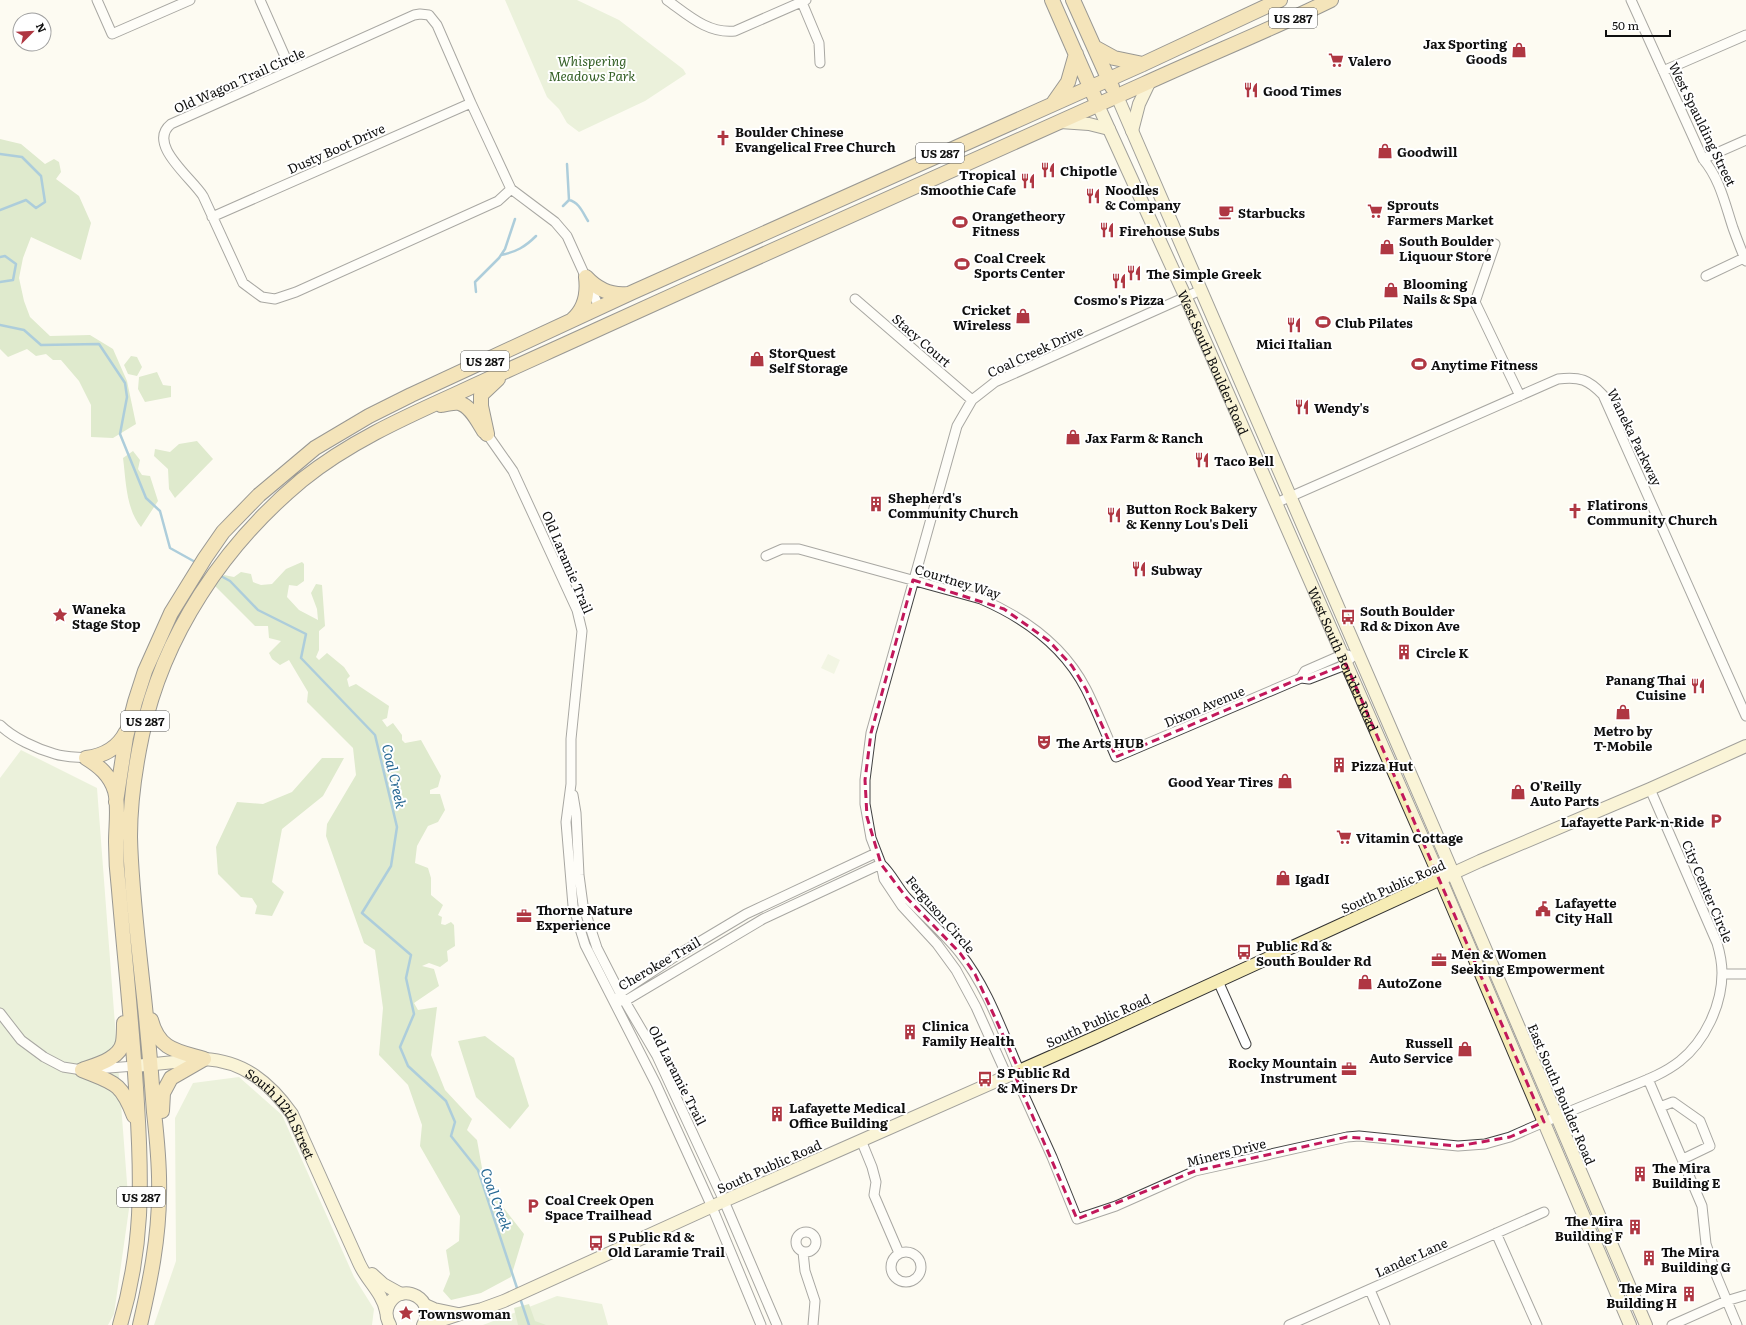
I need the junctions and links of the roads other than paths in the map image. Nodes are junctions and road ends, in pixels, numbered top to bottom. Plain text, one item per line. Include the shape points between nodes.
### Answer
1 (97, 0) edge
2 (190, 0) edge
3 (260, 0) edge
4 (667, 0) edge
5 (1052, 0) edge
6 (1073, 0) edge
7 (1280, 0) edge
8 (1331, 0) edge
9 (1631, 0) edge
10 (803, 1) edge
11 (1746, 34) edge
12 (1094, 47) junction
13 (1076, 54) junction
14 (820, 63) dead end
15 (1143, 64) junction
16 (291, 70) junction
17 (1663, 71) junction
18 (1108, 78) junction
19 (1150, 81) junction
20 (1090, 86) junction
21 (1116, 96) junction
22 (1054, 102) junction
23 (471, 103) junction
24 (1098, 105) junction
25 (1060, 122) junction
26 (1109, 129) junction
27 (1132, 131) junction
28 (1746, 140) edge
29 (1703, 159) junction
30 (511, 189) junction
31 (212, 217) junction
32 (1495, 244) dead end
33 (1746, 259) edge
34 (1706, 276) dead end
35 (586, 277) junction
36 (1201, 290) junction
37 (633, 292) junction
38 (1186, 298) junction
39 (855, 299) dead end
40 (600, 309) junction
41 (566, 324) junction
42 (581, 337) junction
43 (511, 369) junction
44 (1520, 396) junction
45 (972, 400) junction
46 (430, 406) junction
47 (487, 434) junction
48 (1290, 496) junction
49 (1276, 503) junction
50 (766, 556) dead end
51 (913, 580) junction
52 (1357, 653) junction
53 (1344, 660) junction
54 (881, 700) joint
55 (1746, 716) edge
56 (0, 725) edge
57 (128, 727) junction
58 (1746, 746) edge
59 (1116, 757) joint
60 (86, 758) junction
61 (570, 784) junction
62 (1650, 789) junction
63 (116, 802) junction
64 (876, 853) junction
65 (881, 864) junction
66 (1453, 874) junction
67 (1441, 880) junction
68 (127, 974) junction
69 (1722, 974) junction
70 (1746, 974) edge
71 (1218, 981) junction
72 (144, 995) junction
73 (622, 997) junction
74 (614, 1002) junction
75 (0, 1013) edge
76 (1246, 1044) dead end
77 (204, 1059) junction
78 (150, 1064) junction
79 (135, 1066) junction
80 (82, 1070) junction
81 (1013, 1073) junction
82 (1648, 1079) junction
83 (1660, 1107) junction
84 (1556, 1117) junction
85 (1544, 1122) junction
86 (139, 1130) junction
87 (861, 1140) junction
88 (1683, 1158) junction
89 (159, 1162) junction
90 (724, 1201) junction
91 (712, 1207) junction
92 (1544, 1212) dead end
93 (1496, 1233) junction
94 (353, 1249) junction
95 (803, 1252) dead end
96 (899, 1253) dead end
97 (1370, 1290) junction
98 (401, 1294) junction
99 (1746, 1295) edge
100 (1726, 1301) junction
101 (425, 1305) junction
102 (460, 1314) junction
103 (387, 1320) edge
104 (1534, 1324) edge
105 (120, 1325) edge
106 (140, 1325) edge
107 (423, 1325) edge
108 (427, 1325) edge
109 (761, 1325) edge
110 (778, 1325) edge
111 (813, 1325) edge
112 (1289, 1325) edge
113 (1385, 1325) edge
114 (1630, 1325) edge
115 (1646, 1325) edge
116 (1672, 1325) edge
117 (1737, 1325) edge

1 - 2 street via 112,34
3 - 16 street
4 - 10 street via 707,28 724,33 735,31
5 - 13 main road, West South Boulder Road
6 - 12 main road, West South Boulder Road
7 - 15 main road, US 287
8 - 19 main road, US 287
9 - 17 street, West Spaulding Street
10 - 14 street via 819,43
11 - 17 street
12 - 15 main road via 1114,58
12 - 18 main road, West South Boulder Road
13 - 20 main road, West South Boulder Road
13 - 22 main road via 1068,82
15 - 18 main road, US 287
16 - 23 street, Old Wagon Trail Circle via 414,15 429,15 437,26
16 - 31 street, Old Wagon Trail Circle via 166,128 163,141 167,150 198,188
17 - 29 street, West Spaulding Street
18 - 20 main road, US 287
18 - 21 main road, West South Boulder Road
19 - 21 main road, US 287
19 - 27 main road via 1139,104
20 - 22 main road, US 287
20 - 24 main road, West South Boulder Road
21 - 24 main road, US 287
21 - 27 main road, West South Boulder Road
22 - 37 main road, US 287
23 - 30 street, Old Wagon Trail Circle
23 - 31 street, Dusty Boot Drive
24 - 25 main road, US 287
24 - 26 main road, West South Boulder Road
25 - 26 main road via 1089,124
25 - 42 main road, US 287
26 - 38 main road, West South Boulder Road
27 - 36 main road, West South Boulder Road
28 - 29 street
29 - 33 street, West Spaulding Street via 1711,169 1724,198 1733,229
30 - 31 street, Old Wagon Trail Circle via 498,201 438,229 275,299 262,297 243,283
30 - 35 street, Old Wagon Trail Circle via 555,222 567,236
32 - 44 street via 1475,302
33 - 34 street
35 - 37 main road via 606,292 619,295
35 - 40 street, Old Wagon Trail Circle
35 - 41 main road via 587,294 584,303 575,317
36 - 38 street, Coal Creek Drive
36 - 48 main road, West South Boulder Road
37 - 40 main road, US 287
38 - 45 street, Coal Creek Drive via 995,382
38 - 49 main road, West South Boulder Road
39 - 45 street, Stacy Court
40 - 41 main road, US 287
40 - 42 main road via 597,320
41 - 57 main road, US 287 via 369,416 315,448 259,495 223,532 186,586 145,671
42 - 43 main road, US 287
43 - 46 main road, US 287
43 - 47 main road via 481,395
44 - 48 street, Waneka Parkway
44 - 55 street, Waneka Parkway via 1558,379 1572,377 1591,384 1603,396
45 - 51 street, Coal Creek Drive via 956,426
46 - 47 main road via 458,402 470,410
46 - 72 main road, US 287 via 390,424 339,453 286,494 238,543 199,596 184,622 160,675 146,718 133,790 130,844
47 - 61 street, Old Laramie Trail via 513,471 576,610 582,631 571,739
48 - 49 street, Waneka Parkway
48 - 52 main road, West South Boulder Road
49 - 53 main road, West South Boulder Road
50 - 51 street, Courtney Way via 782,549 798,549
51 - 54 street, Coal Creek Drive
51 - 59 street, Courtney Way via 980,599 1004,609 1049,641 1072,666 1086,689
52 - 53 street, Dixon Avenue
52 - 66 main road, West South Boulder Road
53 - 59 street, Dixon Avenue via 1305,671 1302,678
53 - 67 main road, West South Boulder Road
54 - 64 street, Ferguson Circle via 871,733 865,780 867,817
56 - 60 street via 32,745 55,754
57 - 60 main road via 125,735 113,748 98,756
57 - 63 main road, US 287
58 - 62 main road, South Public Road
60 - 63 main road via 106,773 115,792
61 - 73 street, Old Laramie Trail via 576,814 583,905 597,948
61 - 74 street, Old Laramie Trail via 566,822 573,906 585,945
62 - 66 main road, South Public Road
62 - 69 street, City Center Circle via 1718,943
63 - 68 main road, US 287 via 117,878
64 - 65 street, Ferguson Circle
64 - 73 street, Cherokee Trail via 746,914 679,954
65 - 73 street, Cherokee Trail via 763,919
65 - 81 street, Ferguson Circle via 884,878 894,895 948,956
65 - 81 street, Ferguson Circle via 890,872 906,897 953,945 971,968 987,998
66 - 67 main road, South Public Road
66 - 84 main road, East South Boulder Road
67 - 71 main road, South Public Road
67 - 85 main road
68 - 79 main road, US 287
68 - 80 main road via 123,1044 114,1055
69 - 70 street
69 - 82 street, City Center Circle via 1714,1014 1698,1042 1678,1062
71 - 76 street
71 - 81 main road, South Public Road
72 - 77 main road via 155,1034 172,1049
72 - 78 main road, US 287
73 - 74 street, Cherokee Trail
73 - 90 street, Old Laramie Trail via 657,1056
74 - 91 street, Old Laramie Trail via 653,1077
75 - 80 street via 21,1040 44,1057 63,1067
77 - 78 main road, South 112th Street
77 - 89 main road via 171,1078 163,1093
77 - 94 main road, South 112th Street via 215,1059 250,1072 279,1096 292,1114
78 - 79 main road, South 112th Street
78 - 89 main road, US 287
79 - 80 street
79 - 86 main road, US 287
80 - 86 main road via 116,1084 128,1101
81 - 85 street, Miners Drive via 1077,1219 1116,1206 1195,1171 1347,1137 1458,1146 1484,1144 1510,1137
81 - 87 main road, South Public Road
82 - 83 street
82 - 84 street, City Center Circle
83 - 88 street
83 - 88 street via 1673,1102 1700,1122 1710,1146
84 - 85 street, City Center Circle
84 - 115 main road, East South Boulder Road
85 - 114 main road
86 - 105 main road, US 287 via 141,1182 138,1237 131,1286
87 - 90 main road, South Public Road
87 - 96 street via 876,1182 874,1195
88 - 100 street via 1702,1206 1706,1244
89 - 106 main road, US 287 via 158,1225
90 - 91 main road, South Public Road
90 - 110 street, Old Laramie Trail
91 - 102 main road, South Public Road via 504,1301
91 - 109 street, Old Laramie Trail
92 - 93 street, Lander Lane
93 - 97 street, Lander Lane
93 - 104 street
94 - 98 main road, South 112th Street via 383,1284
94 - 103 main road, South 112th Street via 363,1272 381,1296
95 - 111 street via 815,1301
97 - 112 street, Lander Lane
97 - 113 street
98 - 101 main road, South Public Road via 417,1296
98 - 103 main road via 392,1299
99 - 100 street
100 - 116 street
100 - 117 street
101 - 102 main road, South Public Road
101 - 107 main road via 427,1313
102 - 108 main road, South Public Road

